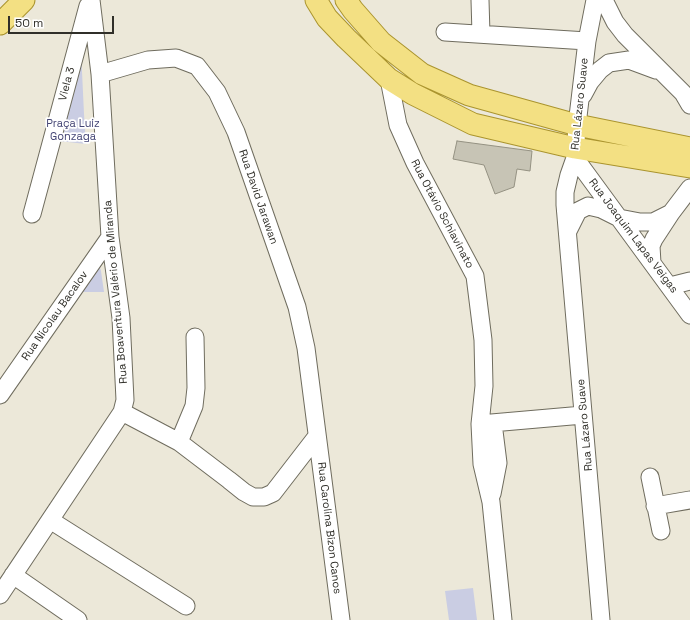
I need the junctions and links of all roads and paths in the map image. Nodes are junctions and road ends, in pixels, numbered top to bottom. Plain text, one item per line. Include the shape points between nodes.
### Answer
1 (24, 0) edge
2 (90, 0) edge
3 (316, 0) edge
4 (346, 0) edge
5 (480, 0) edge
6 (595, 0) edge
7 (604, 0) edge
8 (0, 24) edge
9 (444, 32) dead end
10 (481, 34) junction
11 (587, 41) junction
12 (662, 72) junction
13 (100, 74) junction
14 (389, 79) junction
15 (580, 102) junction
16 (690, 105) edge
17 (577, 125) junction
18 (690, 148) edge
19 (575, 153) junction
20 (690, 167) edge
21 (690, 188) edge
22 (671, 213) junction
23 (32, 214) dead end
24 (619, 218) junction
25 (568, 230) junction
26 (110, 237) junction
27 (652, 263) junction
28 (690, 281) edge
29 (670, 286) junction
30 (690, 315) edge
31 (195, 337) dead end
32 (0, 395) edge
33 (122, 412) junction
34 (583, 415) junction
35 (486, 424) junction
36 (317, 436) junction
37 (179, 442) junction
38 (650, 477) dead end
39 (690, 500) edge
40 (655, 506) junction
41 (50, 520) junction
42 (661, 531) dead end
43 (13, 575) junction
44 (0, 595) edge
45 (186, 606) dead end
46 (78, 620) edge
47 (341, 620) edge
48 (503, 620) edge
49 (601, 620) edge

1 - 8 main road
2 - 13 street, Rua Boaventura Valério de Miranda
2 - 23 street, Viela 3
3 - 14 main road via 336,28
4 - 17 main road via 381,42 422,74 469,95
5 - 10 street
6 - 11 street, Rua Lázaro Suave
7 - 12 street via 625,35
9 - 10 street
10 - 11 street
11 - 15 street, Rua Lázaro Suave
12 - 15 street via 628,60 609,63 590,82
12 - 16 street
13 - 26 street, Rua Boaventura Valério de Miranda
13 - 36 street, Rua David Jarawan via 148,60 176,58 197,66 217,92 236,132 296,307 306,348
14 - 19 main road via 412,94 473,124
14 - 35 street, Rua Otávio Schiavinato via 398,125 412,157 475,276 483,348
15 - 17 street, Rua Lázaro Suave
17 - 18 main road
17 - 19 street, Rua Lázaro Suave
19 - 20 main road
19 - 24 street, Rua Joaquim Lapas Veigas
19 - 25 street, Rua Lázaro Suave via 565,192
21 - 22 street
22 - 24 street via 653,222
22 - 27 street via 651,246
24 - 25 street via 588,206 578,211
24 - 27 street, Rua Joaquim Lapas Veigas
25 - 34 street, Rua Lázaro Suave
26 - 32 street, Rua Nicolau Bacalov
26 - 33 street, Rua Boaventura Valério de Miranda via 120,318 125,400
27 - 29 street, Rua Joaquim Lapas Veigas
28 - 29 street
29 - 30 street, Rua Joaquim Lapas Veigas
31 - 37 street via 194,406
33 - 37 street
33 - 41 street, Rua Boaventura Valério de Miranda
34 - 35 street
34 - 49 street, Rua Lázaro Suave
35 - 48 street, Rua Otávio Schiavinato via 482,464 491,502
36 - 37 street via 273,493 264,497 253,497 244,492
36 - 47 street, Rua Carolina Bizon Canos
38 - 40 street
39 - 40 street
40 - 42 street
41 - 43 street, Rua Boaventura Valério de Miranda
41 - 45 street
43 - 44 street, Rua Boaventura Valério de Miranda
43 - 46 street

